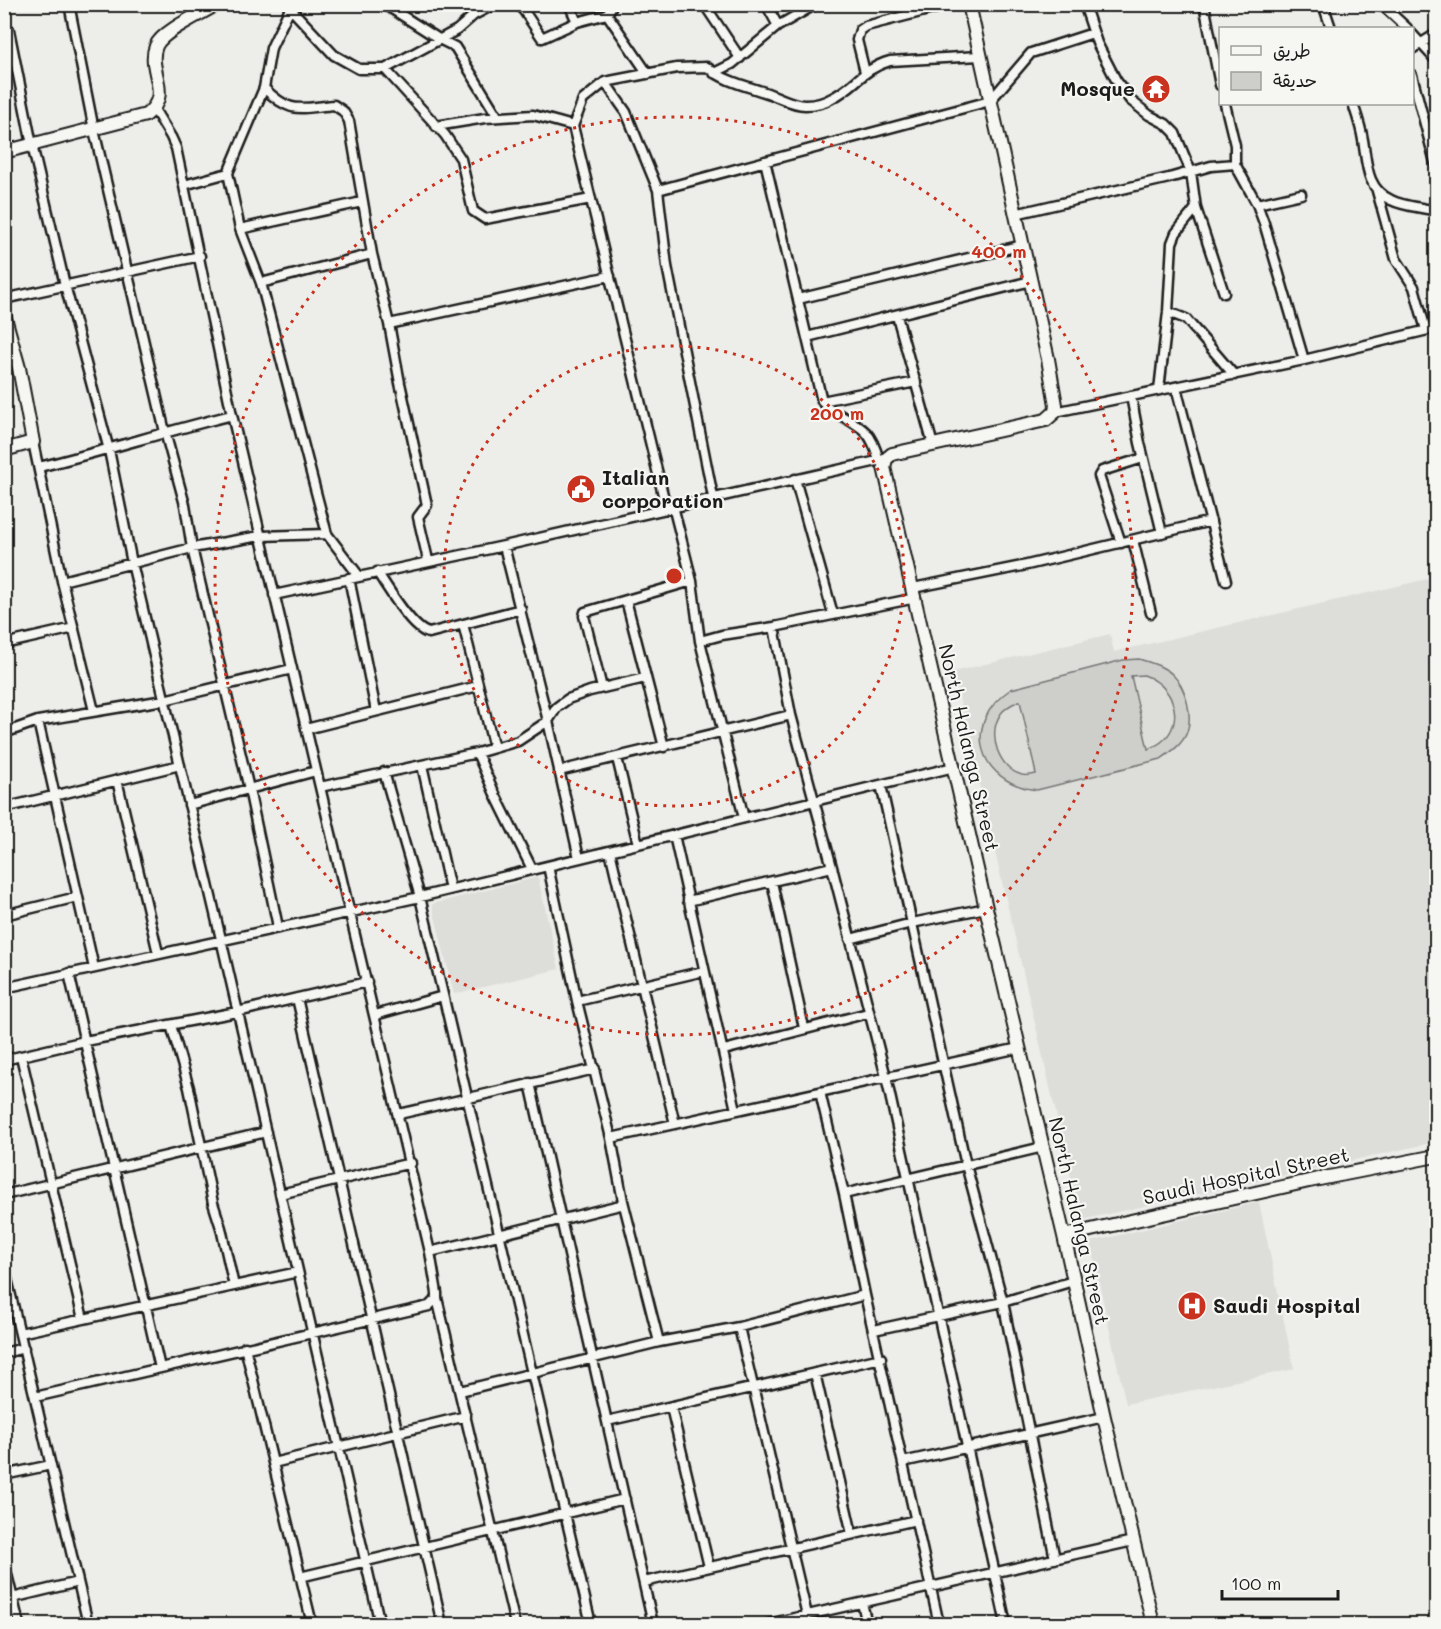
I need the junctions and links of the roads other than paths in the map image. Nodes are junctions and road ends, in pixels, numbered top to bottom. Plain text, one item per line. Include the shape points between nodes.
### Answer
1 (69, 4) edge
2 (218, 4) edge
3 (384, 4) edge
4 (495, 4) edge
5 (517, 4) edge
6 (569, 4) edge
7 (613, 4) edge
8 (704, 4) edge
9 (766, 4) edge
10 (816, 4) edge
11 (952, 4) edge
12 (969, 4) edge
13 (1084, 4) edge
14 (1204, 4) edge
15 (1323, 4) edge
16 (1381, 4) edge
17 (293, 6) edge
18 (607, 14) junction
19 (577, 22) junction
20 (4, 25) edge
21 (778, 26) junction
22 (1331, 27) edge
23 (1406, 27) edge
24 (1093, 33) junction
25 (1437, 34) edge
26 (1414, 35) edge
27 (439, 39) junction
28 (1421, 43) junction
29 (1414, 48) edge
30 (980, 56) junction
31 (740, 58) junction
32 (1437, 60) edge
33 (1218, 65) edge
34 (385, 69) junction
35 (865, 72) junction
36 (714, 73) junction
37 (648, 75) junction
38 (1414, 79) edge
39 (605, 82) junction
40 (264, 88) junction
41 (990, 101) junction
42 (1225, 105) edge
43 (1353, 105) edge
44 (154, 109) junction
45 (498, 117) junction
46 (436, 126) junction
47 (573, 126) junction
48 (94, 130) junction
49 (32, 145) junction
50 (4, 152) edge
51 (765, 161) junction
52 (1235, 164) junction
53 (1437, 166) edge
54 (1191, 172) junction
55 (228, 173) junction
56 (184, 185) junction
57 (658, 190) junction
58 (1377, 190) junction
59 (1301, 194) dead end
60 (591, 199) junction
61 (362, 202) junction
62 (1257, 204) junction
63 (1197, 208) junction
64 (1437, 211) edge
65 (1015, 214) junction
66 (240, 229) junction
67 (1023, 245) junction
68 (372, 254) junction
69 (200, 256) junction
70 (127, 272) junction
71 (610, 276) junction
72 (1031, 281) junction
73 (261, 283) junction
74 (65, 285) junction
75 (1224, 293) dead end
76 (798, 298) junction
77 (4, 299) edge
78 (1168, 312) junction
79 (4, 314) edge
80 (897, 316) junction
81 (389, 324) junction
82 (1437, 328) edge
83 (1426, 330) junction
84 (807, 337) junction
85 (1304, 360) junction
86 (1234, 375) junction
87 (915, 382) junction
88 (1176, 387) junction
89 (1159, 390) junction
90 (1131, 396) junction
91 (822, 401) junction
92 (1055, 411) junction
93 (232, 415) junction
94 (165, 432) junction
95 (33, 442) junction
96 (933, 445) junction
97 (4, 450) edge
98 (109, 450) junction
99 (1143, 458) junction
100 (882, 460) junction
101 (39, 467) junction
102 (795, 479) junction
103 (713, 497) junction
104 (670, 507) junction
105 (1211, 520) junction
106 (1162, 533) junction
107 (327, 534) junction
108 (260, 536) junction
109 (1133, 540) junction
110 (1121, 543) junction
111 (504, 546) junction
112 (192, 548) junction
113 (428, 560) junction
114 (132, 563) junction
115 (377, 572) junction
116 (359, 576) junction
117 (349, 578) junction
118 (62, 581) junction
119 (692, 581) junction
120 (1226, 581) dead end
121 (915, 593) junction
122 (274, 594) junction
123 (626, 600) junction
124 (521, 609) junction
125 (834, 614) junction
126 (1151, 614) dead end
127 (463, 624) junction
128 (774, 627) junction
129 (74, 628) junction
130 (700, 641) junction
131 (4, 644) edge
132 (292, 669) junction
133 (645, 678) junction
134 (224, 685) junction
135 (478, 686) junction
136 (602, 688) junction
137 (164, 700) junction
138 (94, 711) junction
139 (376, 711) junction
140 (790, 715) junction
141 (38, 722) junction
142 (548, 722) junction
143 (306, 729) junction
144 (4, 733) edge
145 (722, 733) junction
146 (664, 747) junction
147 (494, 748) junction
148 (477, 753) junction
149 (616, 758) junction
150 (180, 765) junction
151 (422, 765) junction
152 (954, 767) junction
153 (316, 771) junction
154 (559, 771) junction
155 (384, 772) junction
156 (117, 780) junction
157 (881, 785) junction
158 (320, 787) junction
159 (249, 789) junction
160 (55, 796) junction
161 (813, 801) junction
162 (189, 805) junction
163 (4, 808) edge
164 (744, 818) junction
165 (674, 835) junction
166 (638, 844) junction
167 (610, 851) junction
168 (579, 858) junction
169 (548, 866) junction
170 (832, 867) junction
171 (532, 869) junction
172 (772, 882) junction
173 (450, 889) junction
174 (77, 897) junction
175 (420, 897) junction
176 (688, 901) junction
177 (986, 908) junction
178 (350, 911) junction
179 (4, 915) edge
180 (912, 923) junction
181 (278, 927) junction
182 (221, 939) junction
183 (850, 939) junction
184 (158, 953) junction
185 (93, 968) junction
186 (704, 971) junction
187 (69, 973) junction
188 (367, 982) junction
189 (642, 987) junction
190 (4, 988) edge
191 (443, 996) junction
192 (297, 998) junction
193 (577, 1001) junction
194 (237, 1012) junction
195 (868, 1013) junction
196 (375, 1015) junction
197 (171, 1025) junction
198 (804, 1028) junction
199 (85, 1041) junction
200 (1019, 1048) junction
201 (724, 1050) junction
202 (21, 1056) junction
203 (4, 1060) edge
204 (945, 1064) junction
205 (595, 1069) junction
206 (886, 1077) junction
207 (530, 1083) junction
208 (820, 1092) junction
209 (467, 1098) junction
210 (736, 1110) junction
211 (399, 1114) junction
212 (675, 1124) junction
213 (266, 1132) junction
214 (611, 1138) junction
215 (1043, 1147) junction
216 (201, 1148) junction
217 (1437, 1156) edge
218 (411, 1163) junction
219 (966, 1165) junction
220 (114, 1169) junction
221 (339, 1180) junction
222 (907, 1180) junction
223 (51, 1184) junction
224 (280, 1194) junction
225 (844, 1194) junction
226 (4, 1195) edge
227 (623, 1201) junction
228 (561, 1218) junction
229 (499, 1234) junction
230 (1064, 1236) junction
231 (430, 1252) junction
232 (4, 1266) edge
233 (298, 1272) junction
234 (1073, 1281) junction
235 (234, 1286) junction
236 (865, 1294) junction
237 (437, 1298) junction
238 (1003, 1302) junction
239 (145, 1305) junction
240 (938, 1315) junction
241 (371, 1318) junction
242 (83, 1319) junction
243 (740, 1327) junction
244 (874, 1330) junction
245 (312, 1332) junction
246 (20, 1333) junction
247 (659, 1342) junction
248 (245, 1347) junction
249 (24, 1348) junction
250 (4, 1353) edge
251 (592, 1358) junction
252 (880, 1358) junction
253 (160, 1368) junction
254 (532, 1373) junction
255 (815, 1373) junction
256 (755, 1387) junction
257 (460, 1391) junction
258 (35, 1397) junction
259 (670, 1407) junction
260 (466, 1416) junction
261 (1104, 1418) junction
262 (607, 1421) junction
263 (398, 1433) junction
264 (1029, 1434) junction
265 (339, 1447) junction
266 (968, 1447) junction
267 (903, 1462) junction
268 (273, 1463) junction
269 (51, 1464) junction
270 (4, 1475) edge
271 (625, 1499) junction
272 (565, 1514) junction
273 (916, 1520) junction
274 (493, 1531) junction
275 (852, 1534) junction
276 (1133, 1541) junction
277 (425, 1547) junction
278 (792, 1548) junction
279 (1055, 1559) junction
280 (365, 1561) junction
281 (4, 1562) edge
282 (710, 1567) junction
283 (995, 1573) junction
284 (300, 1576) junction
285 (78, 1582) junction
286 (644, 1582) junction
287 (931, 1587) junction
288 (9, 1599) edge
289 (862, 1603) junction
290 (807, 1615) junction
291 (791, 1622) edge
292 (19, 1624) edge
293 (88, 1624) edge
294 (312, 1624) edge
295 (380, 1624) edge
296 (442, 1624) edge
297 (515, 1624) edge
298 (591, 1624) edge
299 (653, 1624) edge
300 (768, 1624) edge
301 (867, 1624) edge
302 (939, 1624) edge
303 (1006, 1624) edge
304 (1153, 1624) edge

1 - 48 street
2 - 44 street via 167,34 156,45 158,100
3 - 27 street
4 - 27 street
5 - 19 street via 542,38
6 - 19 street
7 - 18 street
8 - 31 street
9 - 21 street
10 - 21 street
11 - 35 street via 860,30 857,40
12 - 30 street
13 - 24 street
14 - 33 street
15 - 22 street
16 - 23 street
17 - 34 street via 334,55 359,69
17 - 40 street via 271,48
18 - 19 street
18 - 37 street
20 - 49 street via 9,30
21 - 31 street
24 - 41 street via 1031,53
24 - 54 street via 1130,100 1175,134
25 - 28 street
26 - 28 street
27 - 34 street
27 - 45 street via 455,47
28 - 29 street
28 - 32 street
30 - 35 street via 890,61
30 - 41 street
31 - 36 street
34 - 46 street
35 - 36 street via 835,97 820,104 804,105
36 - 37 street via 707,67 677,68
37 - 39 street
38 - 53 street
39 - 47 street via 583,100
39 - 57 street via 626,112
40 - 55 street
40 - 61 street via 278,102 293,109 334,105 343,111 352,131
41 - 51 street
41 - 65 street
42 - 52 street
43 - 58 street via 1368,176
44 - 48 street via 141,117
44 - 56 street via 176,148
45 - 46 street
45 - 47 street via 533,115
46 - 60 street via 461,159 473,211 485,219
47 - 60 street
48 - 49 street
48 - 70 street
49 - 50 street
49 - 74 street
51 - 57 street
51 - 76 street
52 - 54 street
52 - 62 street
54 - 63 street
54 - 65 street
55 - 56 street
55 - 66 street
56 - 69 street
57 - 103 street via 667,266
58 - 64 street via 1402,204
58 - 83 street via 1396,259 1414,287
59 - 62 street
60 - 71 street
61 - 66 street
61 - 68 street
62 - 85 street
63 - 75 street
63 - 78 street via 1172,243
65 - 67 street
66 - 73 street
67 - 72 street
67 - 76 street
68 - 73 street
68 - 81 street
69 - 70 street
69 - 93 street
70 - 74 street
70 - 94 street
71 - 81 street
71 - 104 street
72 - 80 street
72 - 92 street via 1057,400
73 - 107 street
74 - 77 street
74 - 98 street
76 - 84 street
78 - 86 street via 1186,319
78 - 89 street
79 - 95 street
80 - 84 street
80 - 87 street
81 - 113 street via 427,505 418,517
82 - 83 street
83 - 85 street
84 - 91 street
85 - 86 street
86 - 88 street
87 - 91 street
87 - 96 street
88 - 89 street
88 - 105 street
89 - 90 street
90 - 92 street
90 - 99 street
91 - 100 street via 867,432
92 - 96 street via 1042,421
93 - 94 street
93 - 108 street
94 - 98 street
94 - 112 street
95 - 97 street
95 - 101 street
96 - 100 street
98 - 101 street
98 - 114 street
99 - 106 street
99 - 110 street via 1102,471 1099,476
100 - 102 street
100 - 121 street, North Halanga Street
101 - 118 street
102 - 103 street
102 - 125 street
103 - 104 street
104 - 111 street
104 - 119 street
105 - 106 street
105 - 120 street
106 - 109 street
107 - 108 street
107 - 116 street
108 - 112 street
108 - 122 street
109 - 110 street
109 - 126 street
110 - 121 street
111 - 113 street
111 - 124 street
112 - 114 street
112 - 134 street
113 - 115 street
114 - 118 street
114 - 137 street
115 - 116 street
115 - 127 street via 423,632
116 - 117 street
117 - 122 street
117 - 139 street
118 - 129 street
119 - 123 street
119 - 130 street
121 - 125 street
121 - 152 street, North Halanga Street
122 - 132 street
123 - 133 street
123 - 136 street via 588,610 584,616
124 - 127 street
124 - 142 street
125 - 128 street
127 - 135 street
128 - 130 street
128 - 140 street
129 - 131 street
129 - 138 street
130 - 145 street
132 - 134 street
132 - 143 street
133 - 136 street
133 - 146 street
134 - 137 street
134 - 159 street
135 - 139 street
135 - 147 street
136 - 142 street via 568,699 557,707
137 - 138 street
137 - 150 street
138 - 141 street
139 - 143 street
140 - 145 street
140 - 161 street
141 - 144 street
141 - 160 street
142 - 147 street via 518,741
142 - 154 street
143 - 153 street
145 - 146 street
145 - 164 street
146 - 149 street
147 - 148 street
148 - 151 street
148 - 171 street
149 - 154 street
149 - 166 street
150 - 156 street
150 - 162 street
151 - 155 street
151 - 173 street
152 - 157 street
152 - 177 street, North Halanga Street
153 - 158 street
153 - 159 street
154 - 168 street
155 - 158 street
155 - 175 street
156 - 160 street
156 - 184 street
157 - 161 street
157 - 180 street
158 - 178 street
159 - 162 street
159 - 181 street
160 - 163 street
160 - 174 street
161 - 164 street
161 - 170 street
162 - 182 street
164 - 165 street
165 - 166 street
165 - 176 street
166 - 167 street
167 - 168 street
167 - 189 street
168 - 169 street
169 - 171 street
169 - 193 street
170 - 172 street
170 - 183 street
171 - 173 street
172 - 176 street
172 - 198 street
173 - 175 street
174 - 179 street
174 - 185 street
175 - 178 street
175 - 191 street
176 - 186 street
177 - 180 street
177 - 200 street, North Halanga Street
178 - 181 street
178 - 188 street
180 - 183 street
180 - 204 street
181 - 182 street
182 - 184 street
182 - 194 street
183 - 195 street
184 - 185 street
185 - 187 street
186 - 189 street
186 - 201 street
187 - 190 street
187 - 199 street
188 - 192 street
188 - 196 street
189 - 193 street
189 - 212 street
191 - 196 street
191 - 209 street
192 - 194 street
192 - 221 street
193 - 205 street
194 - 197 street
194 - 213 street
195 - 198 street
195 - 206 street
196 - 211 street
197 - 199 street
197 - 216 street
198 - 201 street
199 - 202 street
199 - 220 street
200 - 204 street
200 - 215 street, North Halanga Street
201 - 210 street
202 - 203 street
202 - 223 street
204 - 206 street
204 - 219 street
205 - 207 street
205 - 214 street
206 - 208 street
206 - 222 street
207 - 209 street
207 - 228 street
208 - 210 street
208 - 225 street
209 - 211 street
209 - 229 street
210 - 212 street
211 - 218 street
212 - 214 street
213 - 216 street
213 - 224 street
214 - 227 street
215 - 219 street
215 - 230 street, North Halanga Street
216 - 220 street
216 - 235 street
217 - 230 street, Saudi Hospital Street
218 - 221 street
218 - 231 street
219 - 222 street
219 - 238 street
220 - 223 street
220 - 239 street
221 - 224 street
221 - 241 street
222 - 225 street
222 - 240 street
223 - 226 street
223 - 242 street
224 - 233 street
225 - 236 street
227 - 228 street via 615,1207
227 - 247 street
228 - 229 street
228 - 251 street
229 - 231 street
229 - 254 street
230 - 234 street, North Halanga Street
231 - 237 street
232 - 246 street
233 - 235 street
233 - 245 street
234 - 238 street
234 - 261 street, North Halanga Street
235 - 239 street
236 - 243 street
236 - 244 street
237 - 241 street via 429,1306
237 - 257 street
238 - 240 street
238 - 264 street
239 - 242 street
239 - 253 street
240 - 244 street
240 - 266 street
241 - 245 street
241 - 263 street
242 - 246 street
243 - 247 street
243 - 256 street
244 - 252 street
245 - 248 street
245 - 265 street
246 - 249 street
247 - 251 street
248 - 253 street
248 - 268 street
249 - 250 street
249 - 258 street
251 - 254 street
251 - 262 street
252 - 255 street
252 - 267 street
253 - 258 street
254 - 257 street
254 - 272 street
255 - 256 street
255 - 275 street
256 - 259 street
256 - 278 street
257 - 260 street
258 - 269 street
259 - 262 street
259 - 282 street
260 - 263 street
260 - 274 street
261 - 264 street
261 - 276 street, North Halanga Street
262 - 271 street
263 - 265 street
263 - 277 street
264 - 266 street
264 - 279 street
265 - 268 street
265 - 280 street
266 - 267 street
266 - 283 street
267 - 273 street
268 - 284 street
269 - 270 street
269 - 285 street
271 - 272 street
271 - 286 street
272 - 274 street
272 - 298 street
273 - 275 street
273 - 287 street
274 - 277 street
274 - 297 street
275 - 278 street
276 - 279 street
276 - 304 street, North Halanga Street
277 - 280 street
277 - 296 street
278 - 282 street
278 - 290 street
279 - 283 street
280 - 284 street
280 - 295 street
281 - 288 street
282 - 286 street
283 - 287 street
283 - 303 street
284 - 294 street
285 - 288 street
285 - 293 street
286 - 299 street
287 - 289 street
287 - 302 street
288 - 292 street
289 - 290 street
289 - 301 street
290 - 291 street
291 - 300 street

